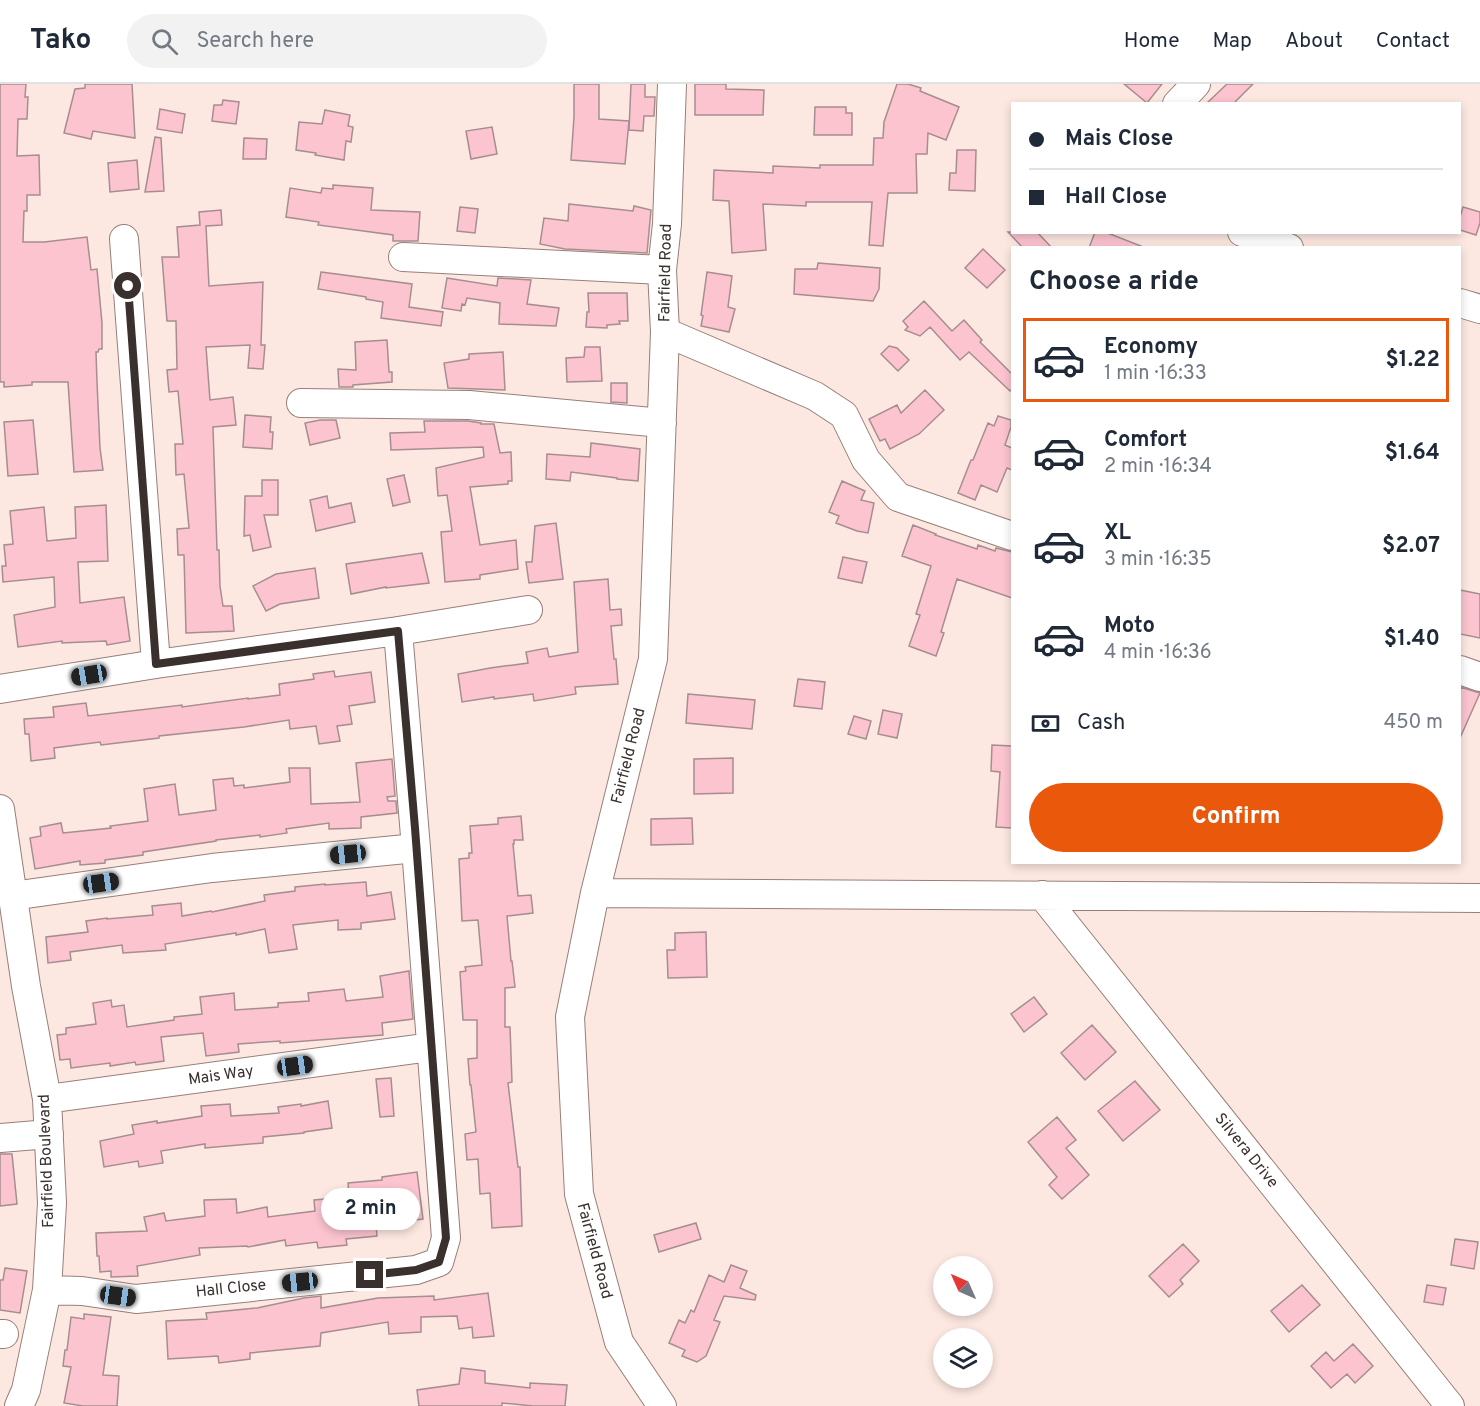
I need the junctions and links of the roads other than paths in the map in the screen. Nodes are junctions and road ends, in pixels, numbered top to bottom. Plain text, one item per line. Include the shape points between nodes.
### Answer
1 (672, 84) edge
2 (1196, 84) edge
3 (1179, 102) edge
4 (1248, 234) edge
5 (124, 239) dead end
6 (1283, 246) edge
7 (403, 257) dead end
8 (662, 270) junction
9 (1461, 303) edge
10 (1480, 309) edge
11 (664, 332) junction
12 (301, 403) dead end
13 (662, 423) junction
14 (1011, 536) edge
15 (528, 610) dead end
16 (398, 631) junction
17 (156, 664) junction
18 (1461, 670) edge
19 (1480, 677) edge
20 (0, 689) edge
21 (0, 808) edge
22 (416, 848) junction
23 (595, 893) junction
24 (1042, 895) junction
25 (12, 896) junction
26 (1480, 898) edge
27 (13, 989) edge
28 (430, 1047) junction
29 (47, 1100) junction
30 (49, 1134) junction
31 (0, 1138) edge
32 (47, 1290) junction
33 (19, 1406) edge
34 (662, 1406) edge
35 (1450, 1406) edge

1 - 8 street, Fairfield Road
2 - 3 street
4 - 6 street
5 - 17 street
7 - 8 street
8 - 11 street, Fairfield Road
9 - 10 street
11 - 13 street, Fairfield Road
11 - 14 street via 815,396 844,415 866,460 898,497
12 - 13 street via 469,405
13 - 23 street, Fairfield Road via 653,659
15 - 16 street
16 - 17 street
16 - 22 street
17 - 20 street
18 - 19 street
21 - 25 street, Fairfield Boulevard
22 - 25 street via 212,868
22 - 28 street
23 - 24 street
23 - 34 street, Fairfield Road via 570,1017 579,1194 619,1342
24 - 26 street
24 - 35 street, Silvera Drive
25 - 27 street, Fairfield Boulevard
27 - 29 street, Fairfield Boulevard
28 - 29 street, Mais Way
28 - 32 street, Hall Close via 446,1238 439,1262 416,1270 136,1299
29 - 30 street, Fairfield Boulevard
30 - 31 street
30 - 32 street, Fairfield Boulevard via 52,1203
32 - 33 street, Fairfield Boulevard via 26,1390

